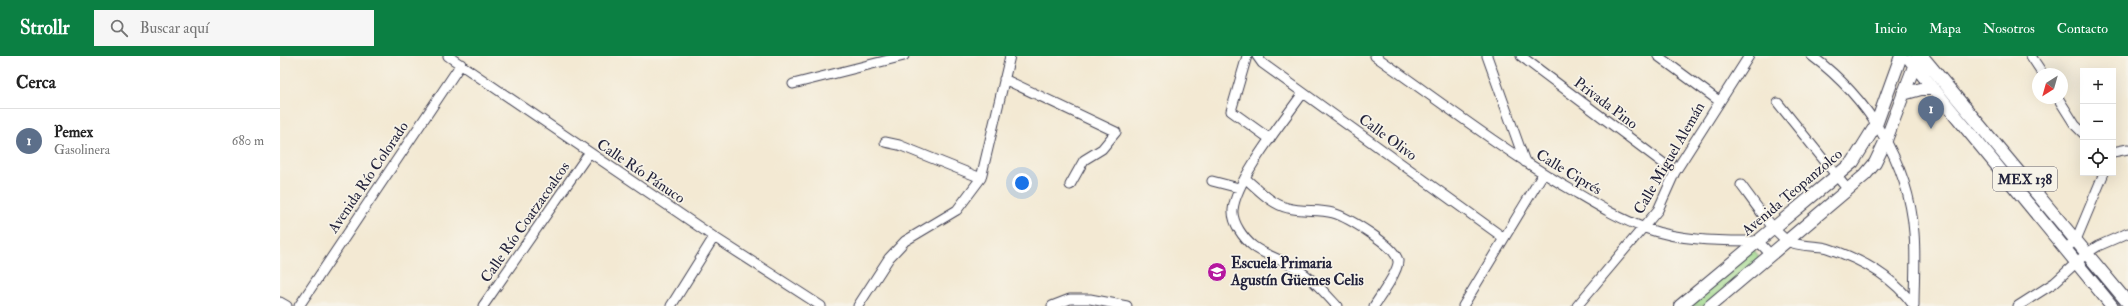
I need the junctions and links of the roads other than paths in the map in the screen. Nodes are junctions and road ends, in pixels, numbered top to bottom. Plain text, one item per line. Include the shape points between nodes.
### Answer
1 (448, 56) edge
2 (904, 56) edge
3 (1010, 56) edge
4 (1247, 56) edge
5 (1257, 56) edge
6 (1375, 56) edge
7 (1487, 56) edge
8 (1521, 56) edge
9 (1658, 56) edge
10 (1749, 56) edge
11 (1812, 56) edge
12 (1901, 56) edge
13 (1907, 56) edge
14 (2031, 56) edge
15 (1919, 59) edge
16 (461, 64) junction
17 (2039, 68) edge
18 (1004, 79) junction
19 (793, 84) dead end
20 (1934, 89) junction
21 (1303, 93) junction
22 (1903, 94) junction
23 (1719, 101) junction
24 (1778, 103) dead end
25 (2062, 104) edge
26 (1876, 125) junction
27 (2080, 130) edge
28 (1270, 139) junction
29 (1886, 140) junction
30 (885, 142) dead end
31 (2128, 149) edge
32 (2116, 151) edge
33 (589, 153) junction
34 (1525, 162) junction
35 (1675, 172) junction
36 (1543, 174) junction
37 (1838, 176) junction
38 (2103, 176) edge
39 (981, 178) junction
40 (1246, 179) junction
41 (1212, 181) dead end
42 (1070, 185) dead end
43 (1741, 185) dead end
44 (1239, 188) junction
45 (1848, 190) junction
46 (1645, 228) junction
47 (1775, 228) junction
48 (2128, 233) edge
49 (714, 237) junction
50 (1504, 238) junction
51 (2076, 240) junction
52 (1788, 241) junction
53 (1758, 242) junction
54 (2065, 250) junction
55 (2087, 253) junction
56 (1771, 255) junction
57 (2076, 262) junction
58 (280, 302) edge
59 (2128, 303) edge
60 (287, 306) edge
61 (299, 306) edge
62 (483, 306) edge
63 (671, 306) edge
64 (821, 306) edge
65 (858, 306) edge
66 (1052, 306) edge
67 (1127, 306) edge
68 (1337, 306) edge
69 (1374, 306) edge
70 (1463, 306) edge
71 (1577, 306) edge
72 (1680, 306) edge
73 (1710, 306) edge
74 (1914, 306) edge
75 (2018, 306) edge
76 (2112, 306) edge

1 - 16 street, Calle Río Pánuco
2 - 19 street
3 - 18 street
4 - 28 street via 1231,111
5 - 21 street, Calle Olivo via 1262,63
6 - 34 street, Calle Ciprés
7 - 34 street
8 - 35 street, Privada Pino
9 - 23 street
10 - 23 street, Calle Miguel Alemán
11 - 26 street via 1848,87
12 - 26 main road, Avenida Teopanzolco
13 - 15 main road, MEX 138
14 - 17 street
15 - 20 main road, MEX 138
15 - 22 main road
15 - 51 main road, MEX 138
16 - 33 street, Calle Río Pánuco
16 - 61 street, Avenida Río Colorado
18 - 39 street
18 - 42 street via 1116,132 1102,150 1084,160
20 - 22 main road via 1921,89
20 - 54 main road, MEX 138
21 - 28 street
21 - 50 street, Calle Olivo
22 - 29 main road
23 - 35 street, Calle Miguel Alemán
24 - 37 street
25 - 27 street
26 - 29 street
26 - 37 main road, Avenida Teopanzolco via 1853,162
28 - 40 street
29 - 45 main road via 1875,163
29 - 74 street via 1897,162 1908,196 1913,226
30 - 39 street via 899,145
31 - 32 street
33 - 49 street, Calle Río Pánuco
33 - 62 street, Calle Río Coatzacoalcos
34 - 36 street, Calle Ciprés
35 - 46 street, Calle Miguel Alemán via 1658,210
36 - 46 street, Calle Ciprés via 1611,213
36 - 50 street
37 - 45 street
37 - 47 main road, Avenida Teopanzolco
38 - 51 street
39 - 65 street via 957,210 905,241 889,258
40 - 44 street
40 - 69 street via 1271,200 1287,208 1332,213 1352,221 1394,252 1398,261 1396,270
41 - 44 street
43 - 47 street
44 - 68 street via 1233,211 1236,224 1252,245 1261,252 1294,267 1317,285
45 - 52 main road
46 - 53 street, Calle Ciprés via 1694,238
46 - 71 street, Calle Miguel Alemán
47 - 52 street
47 - 53 main road, Avenida Teopanzolco
48 - 55 street
49 - 63 street
49 - 64 street, Calle Río Pánuco
50 - 70 street
51 - 54 street
51 - 55 main road, MEX 138
52 - 56 main road
52 - 74 street via 1826,248 1872,267 1906,295
53 - 56 street
53 - 72 main road, Avenida Teopanzolco
54 - 57 main road, MEX 138
55 - 57 street
55 - 59 main road, MEX 138
56 - 73 main road
57 - 75 street via 2054,283
57 - 76 main road, MEX 138
58 - 60 street
66 - 67 street via 1070,299 1090,299

